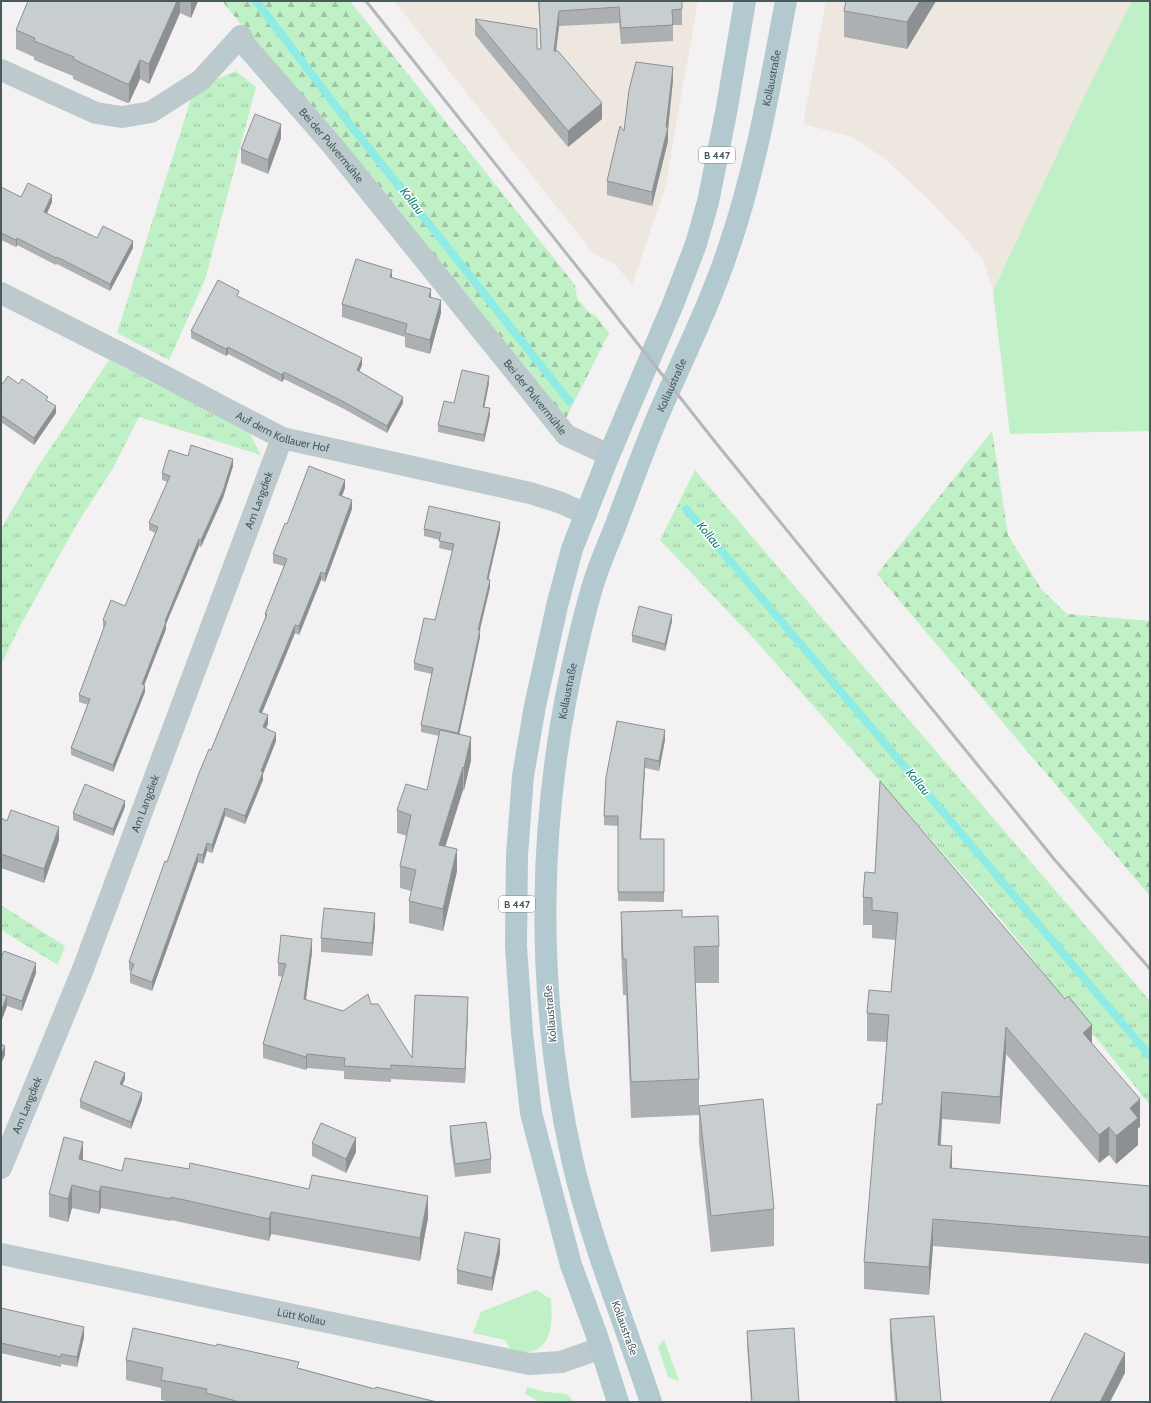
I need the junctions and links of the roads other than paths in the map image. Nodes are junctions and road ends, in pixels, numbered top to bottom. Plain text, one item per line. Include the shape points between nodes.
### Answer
1 (745, 1) edge
2 (786, 1) edge
3 (1, 70) edge
4 (1, 292) edge
5 (282, 438) junction
6 (609, 455) junction
7 (586, 514) junction
8 (1, 1168) edge
9 (1, 1254) edge
10 (601, 1348) junction
11 (618, 1402) edge
12 (650, 1402) edge

1 - 6 main road, B 447 via 726,113 708,202 696,244
2 - 12 main road, Kollaustraße / B 447 via 756,156 727,253 697,329 657,418 592,587 563,709 552,790 546,863 545,943 548,1008 556,1080 572,1160 588,1221
3 - 6 street, Bei der Pulvermühle via 96,113 122,117 151,112 201,80 241,36 246,46 333,146 566,435
4 - 5 street, Auf dem Kollauer Hof
5 - 7 street, Auf dem Kollauer Hof via 530,493 560,502
5 - 8 street, Am Langdiek via 83,969
6 - 7 main road, B 447
7 - 10 main road, B 447 via 572,549 556,606 523,776 517,855 516,946 531,1113 571,1265
9 - 10 street, Lütt Kollau via 529,1364 561,1362
10 - 11 main road, B 447

